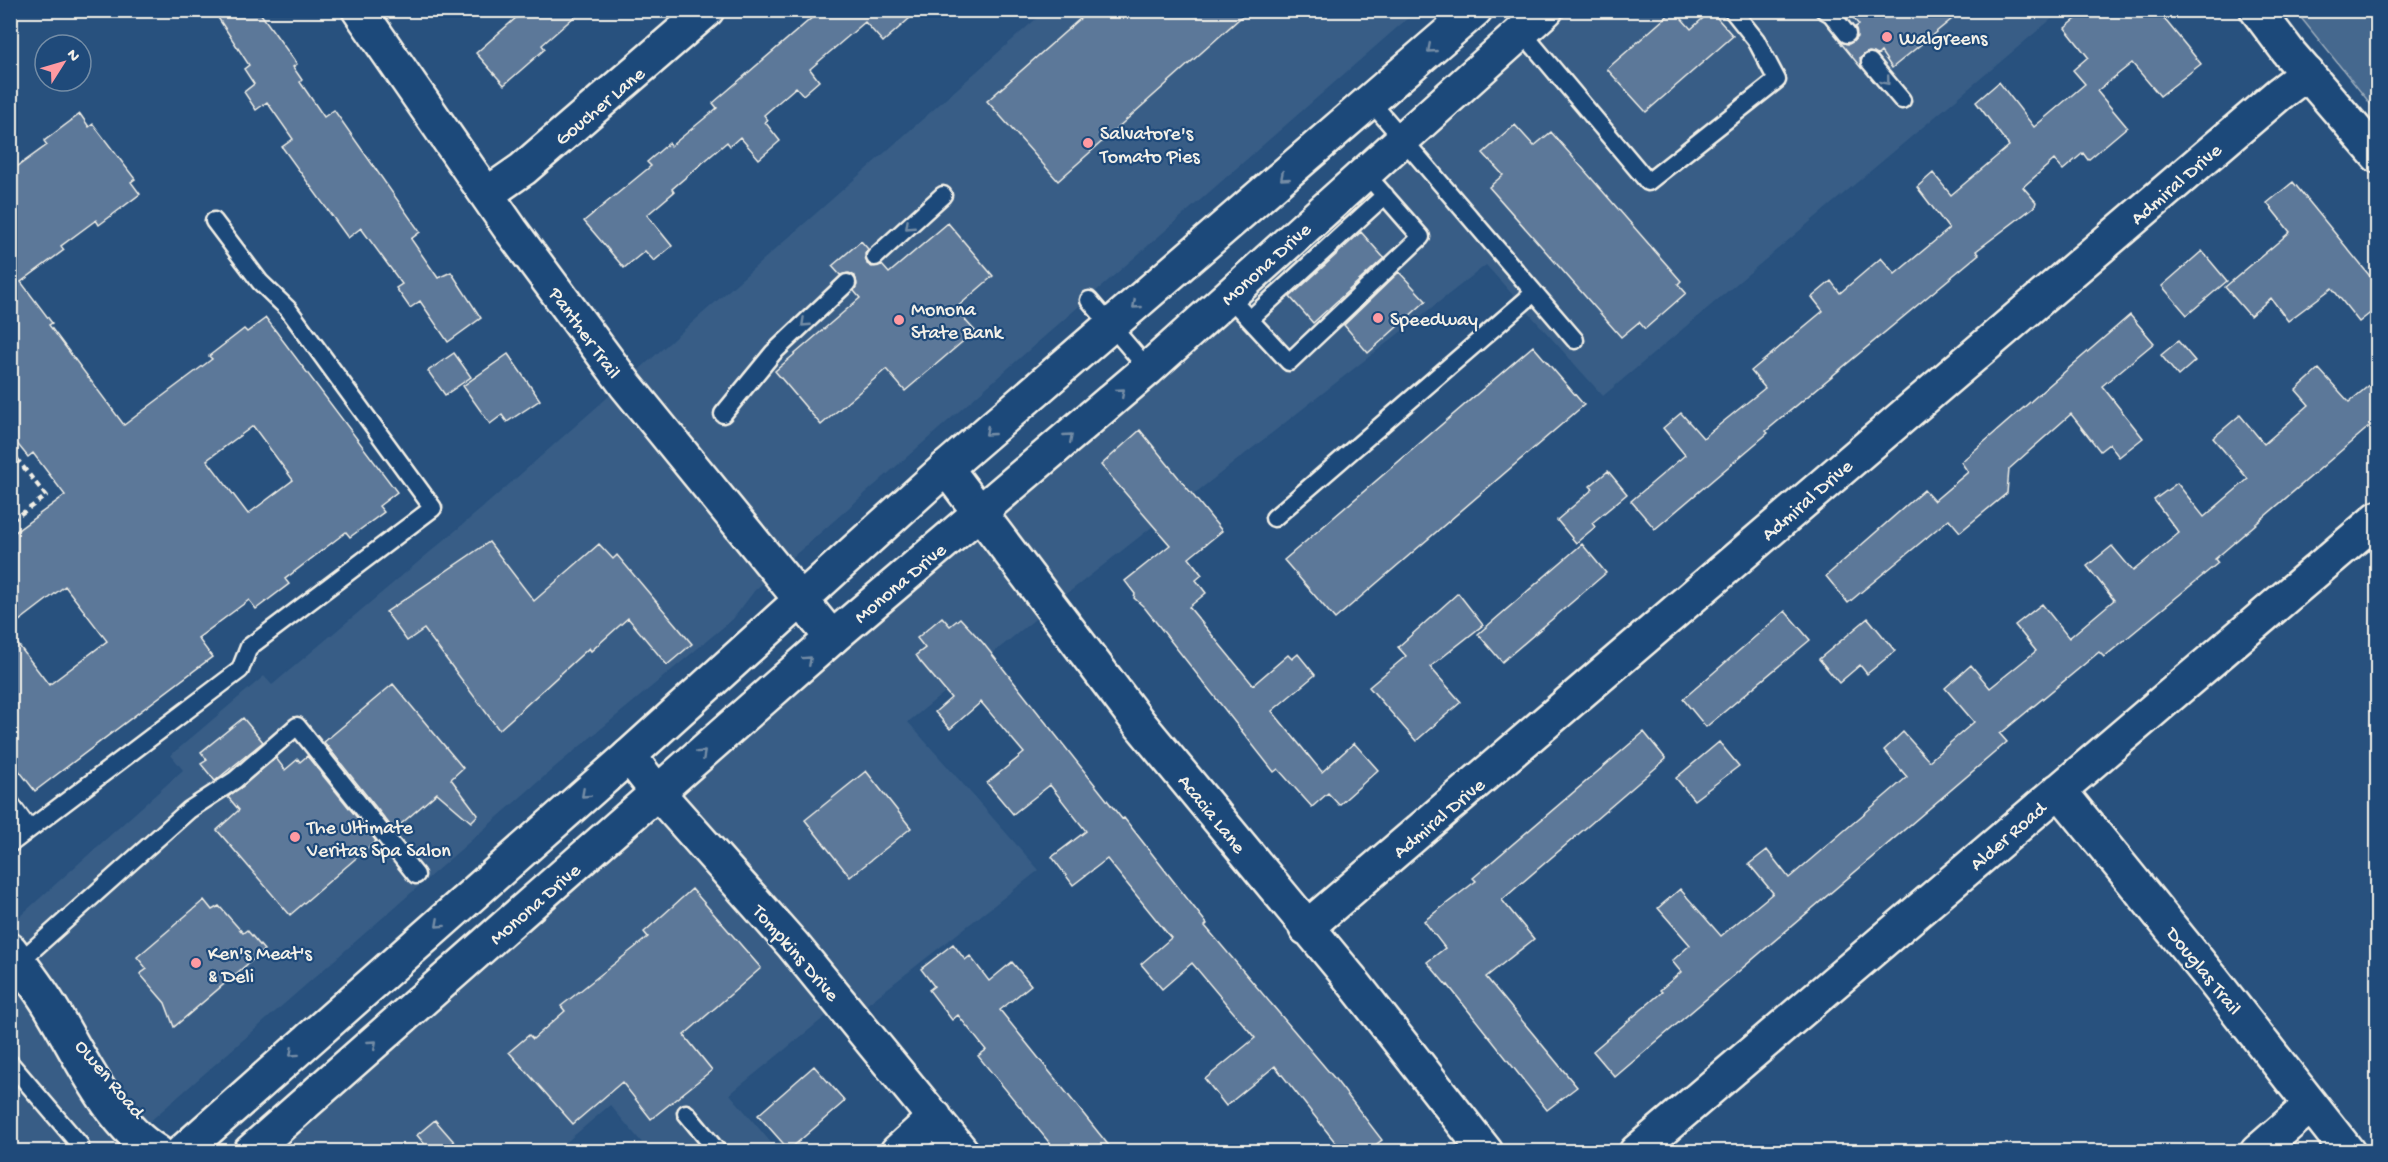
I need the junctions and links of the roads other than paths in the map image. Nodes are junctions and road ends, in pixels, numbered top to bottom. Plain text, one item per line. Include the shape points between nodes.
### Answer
1 (359, 10) edge
2 (707, 10) edge
3 (1475, 10) edge
4 (1546, 10) edge
5 (1732, 10) edge
6 (1824, 10) edge
7 (2257, 10) edge
8 (1522, 32) junction
9 (1847, 34) dead end
10 (1870, 62) dead end
11 (2307, 73) junction
12 (1902, 100) dead end
13 (1371, 102) junction
14 (1402, 140) junction
15 (2378, 156) edge
16 (1375, 184) junction
17 (487, 194) junction
18 (943, 195) dead end
19 (214, 221) dead end
20 (876, 257) dead end
21 (848, 283) dead end
22 (1534, 293) junction
23 (1089, 300) dead end
24 (1239, 308) junction
25 (1111, 326) junction
26 (1575, 340) dead end
27 (1148, 369) junction
28 (723, 414) dead end
29 (946, 468) junction
30 (980, 515) junction
31 (1274, 518) dead end
32 (2378, 518) edge
33 (800, 600) junction
34 (832, 638) junction
35 (629, 756) junction
36 (2059, 790) junction
37 (658, 793) junction
38 (10, 803) edge
39 (29, 829) junction
40 (10, 844) edge
41 (416, 875) dead end
42 (1306, 928) junction
43 (15, 956) edge
44 (10, 1063) edge
45 (2312, 1105) junction
46 (686, 1113) dead end
47 (935, 1117) junction
48 (73, 1152) edge
49 (158, 1152) edge
50 (182, 1152) edge
51 (250, 1152) edge
52 (718, 1152) edge
53 (897, 1152) edge
54 (962, 1152) edge
55 (1486, 1152) edge
56 (1636, 1152) edge
57 (2257, 1152) edge
58 (2348, 1152) edge

1 - 17 street, Panther Trail
2 - 17 street, Goucher Lane via 523,169
3 -> 13 street
4 - 8 street, Monona Drive
5 - 8 lane via 1756,40 1777,80 1648,182
6 - 9 lane
7 - 11 street
8 - 14 street, Monona Drive
10 -> 12 lane
11 - 15 street
11 - 42 street, Admiral Drive
13 - 14 lane
13 -> 25 street
14 - 16 street, Monona Drive
14 - 22 lane
16 - 24 street, Monona Drive
16 - 24 lane via 1421,237 1290,362
17 - 33 street, Panther Trail via 630,391
18 -> 20 lane
19 - 39 lane via 261,282 288,309 433,508 249,647 240,670
21 -> 28 lane via 773,353
22 - 26 lane
22 - 31 lane
23 - 25 lane
24 - 27 street, Monona Drive
25 - 27 lane
25 -> 29 street
30 -> 27 street, Monona Drive
29 - 30 street, Acacia Lane
29 - 33 street
30 - 34 street, Monona Drive
30 - 42 street, Acacia Lane via 1139,723
32 - 36 street, Alder Road
33 - 34 street, Panther Trail
33 - 35 street
37 -> 34 street, Monona Drive
35 - 37 street, Tompkins Drive
35 -> 50 street
36 - 45 street, Douglas Trail
36 - 56 street, Alder Road
37 - 47 street, Tompkins Drive via 800,953
51 -> 37 street, Monona Drive
38 - 39 lane
39 - 40 lane
41 - 43 lane via 297,726 235,780 189,810
42 - 55 street, Acacia Lane
43 - 49 street, Owen Road via 52,1009 152,1129
44 - 48 lane via 80,1145
45 - 57 street
45 - 58 street, Douglas Trail
46 - 52 lane
47 - 53 street
47 - 54 street, Tompkins Drive

